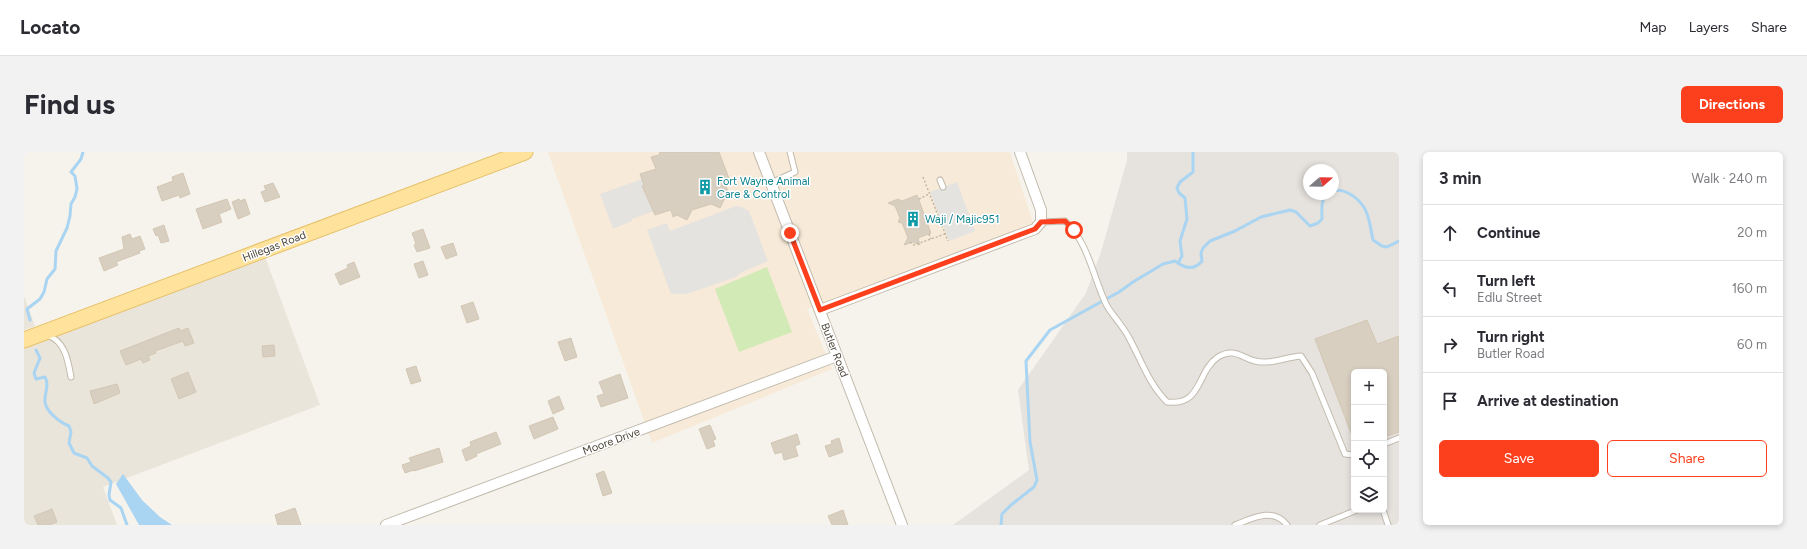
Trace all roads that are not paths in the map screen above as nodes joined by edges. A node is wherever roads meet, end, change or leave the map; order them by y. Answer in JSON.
{"nodes":[{"id":1,"x":525,"y":152,"type":"edge"},
{"id":2,"x":759,"y":152,"type":"edge"},
{"id":3,"x":790,"y":152,"type":"edge"},
{"id":4,"x":1020,"y":152,"type":"edge"},
{"id":5,"x":940,"y":180,"type":"dead end"},
{"id":6,"x":771,"y":183,"type":"junction"},
{"id":7,"x":943,"y":187,"type":"dead end"},
{"id":8,"x":1041,"y":222,"type":"junction"},
{"id":9,"x":820,"y":310,"type":"junction"},
{"id":10,"x":42,"y":333,"type":"junction"},
{"id":11,"x":24,"y":340,"type":"edge"},
{"id":12,"x":837,"y":356,"type":"junction"},
{"id":13,"x":71,"y":377,"type":"dead end"},
{"id":14,"x":1399,"y":438,"type":"edge"},
{"id":15,"x":1387,"y":443,"type":"edge"},
{"id":16,"x":1351,"y":455,"type":"edge"},
{"id":17,"x":1351,"y":512,"type":"edge"},
{"id":18,"x":1384,"y":513,"type":"edge"},
{"id":19,"x":386,"y":525,"type":"edge"},
{"id":20,"x":902,"y":525,"type":"edge"},
{"id":21,"x":1235,"y":525,"type":"edge"},
{"id":22,"x":1287,"y":525,"type":"edge"},
{"id":23,"x":1320,"y":525,"type":"edge"},
{"id":24,"x":1388,"y":525,"type":"edge"}],
"edges":[{"from":1,"to":10,"type":"main road","name":"Hillegas Road"},
{"from":2,"to":6,"type":"street","name":"Butler Road"},
{"from":3,"to":6,"type":"lane"},
{"from":4,"to":8,"type":"street"},
{"from":5,"to":7,"type":"lane"},
{"from":6,"to":9,"type":"street","name":"Butler Road"},
{"from":8,"to":9,"type":"street"},
{"from":8,"to":16,"type":"lane"},
{"from":9,"to":12,"type":"street","name":"Butler Road"},
{"from":10,"to":11,"type":"main road","name":"Hillegas Road"},
{"from":10,"to":13,"type":"lane"},
{"from":12,"to":19,"type":"street","name":"Moore Drive"},
{"from":12,"to":20,"type":"street","name":"Butler Road"},
{"from":14,"to":15,"type":"lane"},
{"from":17,"to":23,"type":"lane"},
{"from":18,"to":24,"type":"lane"},
{"from":21,"to":22,"type":"lane"}]}
